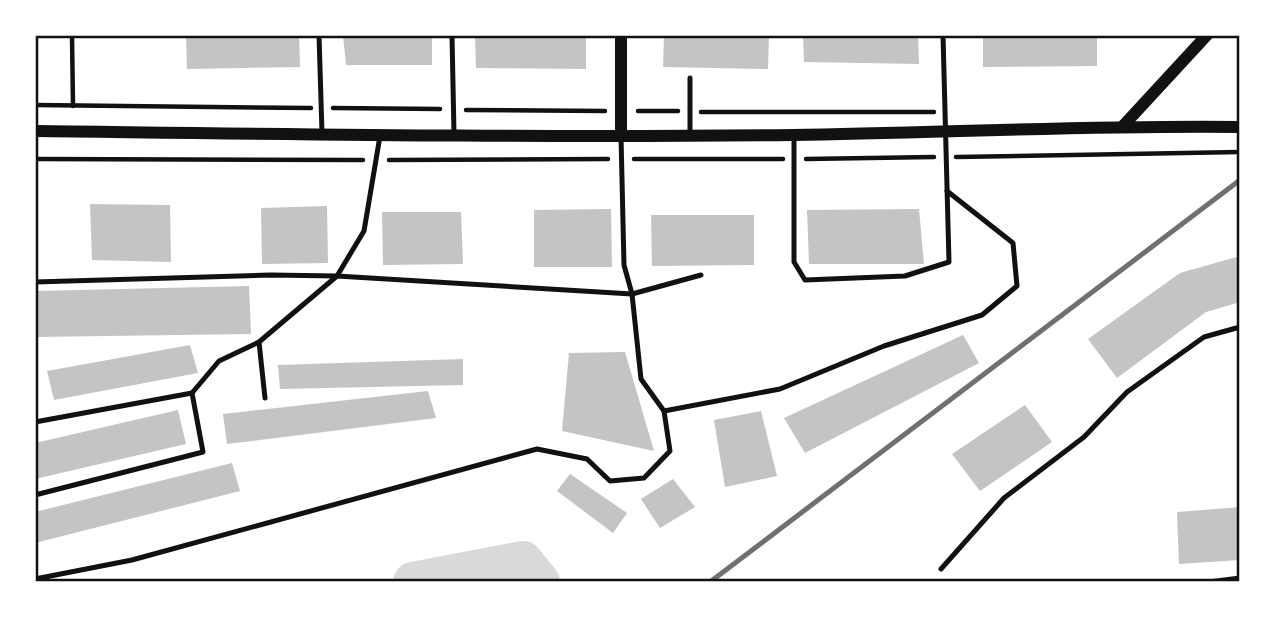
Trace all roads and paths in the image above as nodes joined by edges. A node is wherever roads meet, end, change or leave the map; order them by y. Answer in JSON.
{"nodes":[{"id":1,"x":72,"y":35,"type":"edge"},
{"id":2,"x":319,"y":35,"type":"edge"},
{"id":3,"x":452,"y":35,"type":"edge"},
{"id":4,"x":621,"y":35,"type":"edge"},
{"id":5,"x":943,"y":35,"type":"edge"},
{"id":6,"x":1207,"y":35,"type":"edge"},
{"id":7,"x":690,"y":78,"type":"dead end"},
{"id":8,"x":35,"y":106,"type":"edge"},
{"id":9,"x":73,"y":106,"type":"junction"},
{"id":10,"x":321,"y":108,"type":"junction"},
{"id":11,"x":453,"y":110,"type":"junction"},
{"id":12,"x":621,"y":111,"type":"junction"},
{"id":13,"x":690,"y":111,"type":"junction"},
{"id":14,"x":846,"y":113,"type":"dead end"},
{"id":15,"x":1123,"y":126,"type":"junction"},
{"id":16,"x":1240,"y":127,"type":"edge"},
{"id":17,"x":35,"y":131,"type":"edge"},
{"id":18,"x":945,"y":132,"type":"junction"},
{"id":19,"x":322,"y":134,"type":"junction"},
{"id":20,"x":454,"y":134,"type":"junction"},
{"id":21,"x":794,"y":135,"type":"junction"},
{"id":22,"x":380,"y":136,"type":"junction"},
{"id":23,"x":621,"y":136,"type":"junction"},
{"id":24,"x":690,"y":136,"type":"junction"},
{"id":25,"x":1240,"y":152,"type":"edge"},
{"id":26,"x":946,"y":157,"type":"junction"},
{"id":27,"x":35,"y":159,"type":"edge"},
{"id":28,"x":622,"y":159,"type":"junction"},
{"id":29,"x":794,"y":159,"type":"junction"},
{"id":30,"x":376,"y":160,"type":"junction"},
{"id":31,"x":947,"y":191,"type":"junction"},
{"id":32,"x":701,"y":275,"type":"dead end"},
{"id":33,"x":337,"y":276,"type":"junction"},
{"id":34,"x":35,"y":282,"type":"edge"},
{"id":35,"x":632,"y":294,"type":"junction"},
{"id":36,"x":1240,"y":327,"type":"edge"},
{"id":37,"x":260,"y":342,"type":"junction"},
{"id":38,"x":192,"y":393,"type":"junction"},
{"id":39,"x":265,"y":398,"type":"dead end"},
{"id":40,"x":664,"y":411,"type":"junction"},
{"id":41,"x":35,"y":422,"type":"edge"},
{"id":42,"x":35,"y":495,"type":"edge"},
{"id":43,"x":941,"y":569,"type":"dead end"},
{"id":44,"x":1240,"y":578,"type":"edge"},
{"id":45,"x":35,"y":579,"type":"edge"},
{"id":46,"x":1209,"y":582,"type":"edge"}],
"edges":[{"from":1,"to":9,"type":"path"},
{"from":2,"to":10,"type":"lane"},
{"from":3,"to":11,"type":"lane"},
{"from":4,"to":12,"type":"street"},
{"from":5,"to":18,"type":"lane"},
{"from":6,"to":15,"type":"street"},
{"from":7,"to":13,"type":"lane"},
{"from":8,"to":9,"type":"path"},
{"from":9,"to":10,"type":"path"},
{"from":10,"to":11,"type":"path"},
{"from":10,"to":19,"type":"lane"},
{"from":11,"to":12,"type":"path"},
{"from":11,"to":20,"type":"lane"},
{"from":12,"to":13,"type":"path"},
{"from":12,"to":23,"type":"street"},
{"from":13,"to":14,"type":"path"},
{"from":13,"to":24,"type":"lane"},
{"from":15,"to":16,"type":"street"},
{"from":15,"to":18,"type":"street"},
{"from":17,"to":19,"type":"street"},
{"from":18,"to":21,"type":"street"},
{"from":18,"to":26,"type":"lane"},
{"from":19,"to":22,"type":"street"},
{"from":20,"to":22,"type":"street"},
{"from":20,"to":23,"type":"street"},
{"from":21,"to":24,"type":"street"},
{"from":21,"to":29,"type":"lane"},
{"from":22,"to":30,"type":"lane"},
{"from":23,"to":24,"type":"street"},
{"from":23,"to":28,"type":"lane"},
{"from":25,"to":26,"type":"path"},
{"from":26,"to":29,"type":"path"},
{"from":26,"to":31,"type":"lane"},
{"from":27,"to":30,"type":"path"},
{"from":28,"to":29,"type":"path"},
{"from":28,"to":30,"type":"path"},
{"from":28,"to":35,"type":"lane"},
{"from":29,"to":31,"type":"lane"},
{"from":30,"to":33,"type":"lane"},
{"from":31,"to":40,"type":"lane"},
{"from":32,"to":35,"type":"lane"},
{"from":33,"to":34,"type":"lane"},
{"from":33,"to":35,"type":"lane"},
{"from":33,"to":37,"type":"lane"},
{"from":35,"to":40,"type":"lane"},
{"from":36,"to":43,"type":"lane"},
{"from":37,"to":38,"type":"lane"},
{"from":37,"to":39,"type":"lane"},
{"from":38,"to":41,"type":"lane"},
{"from":38,"to":42,"type":"lane"},
{"from":40,"to":45,"type":"lane"},
{"from":44,"to":46,"type":"lane"}]}
